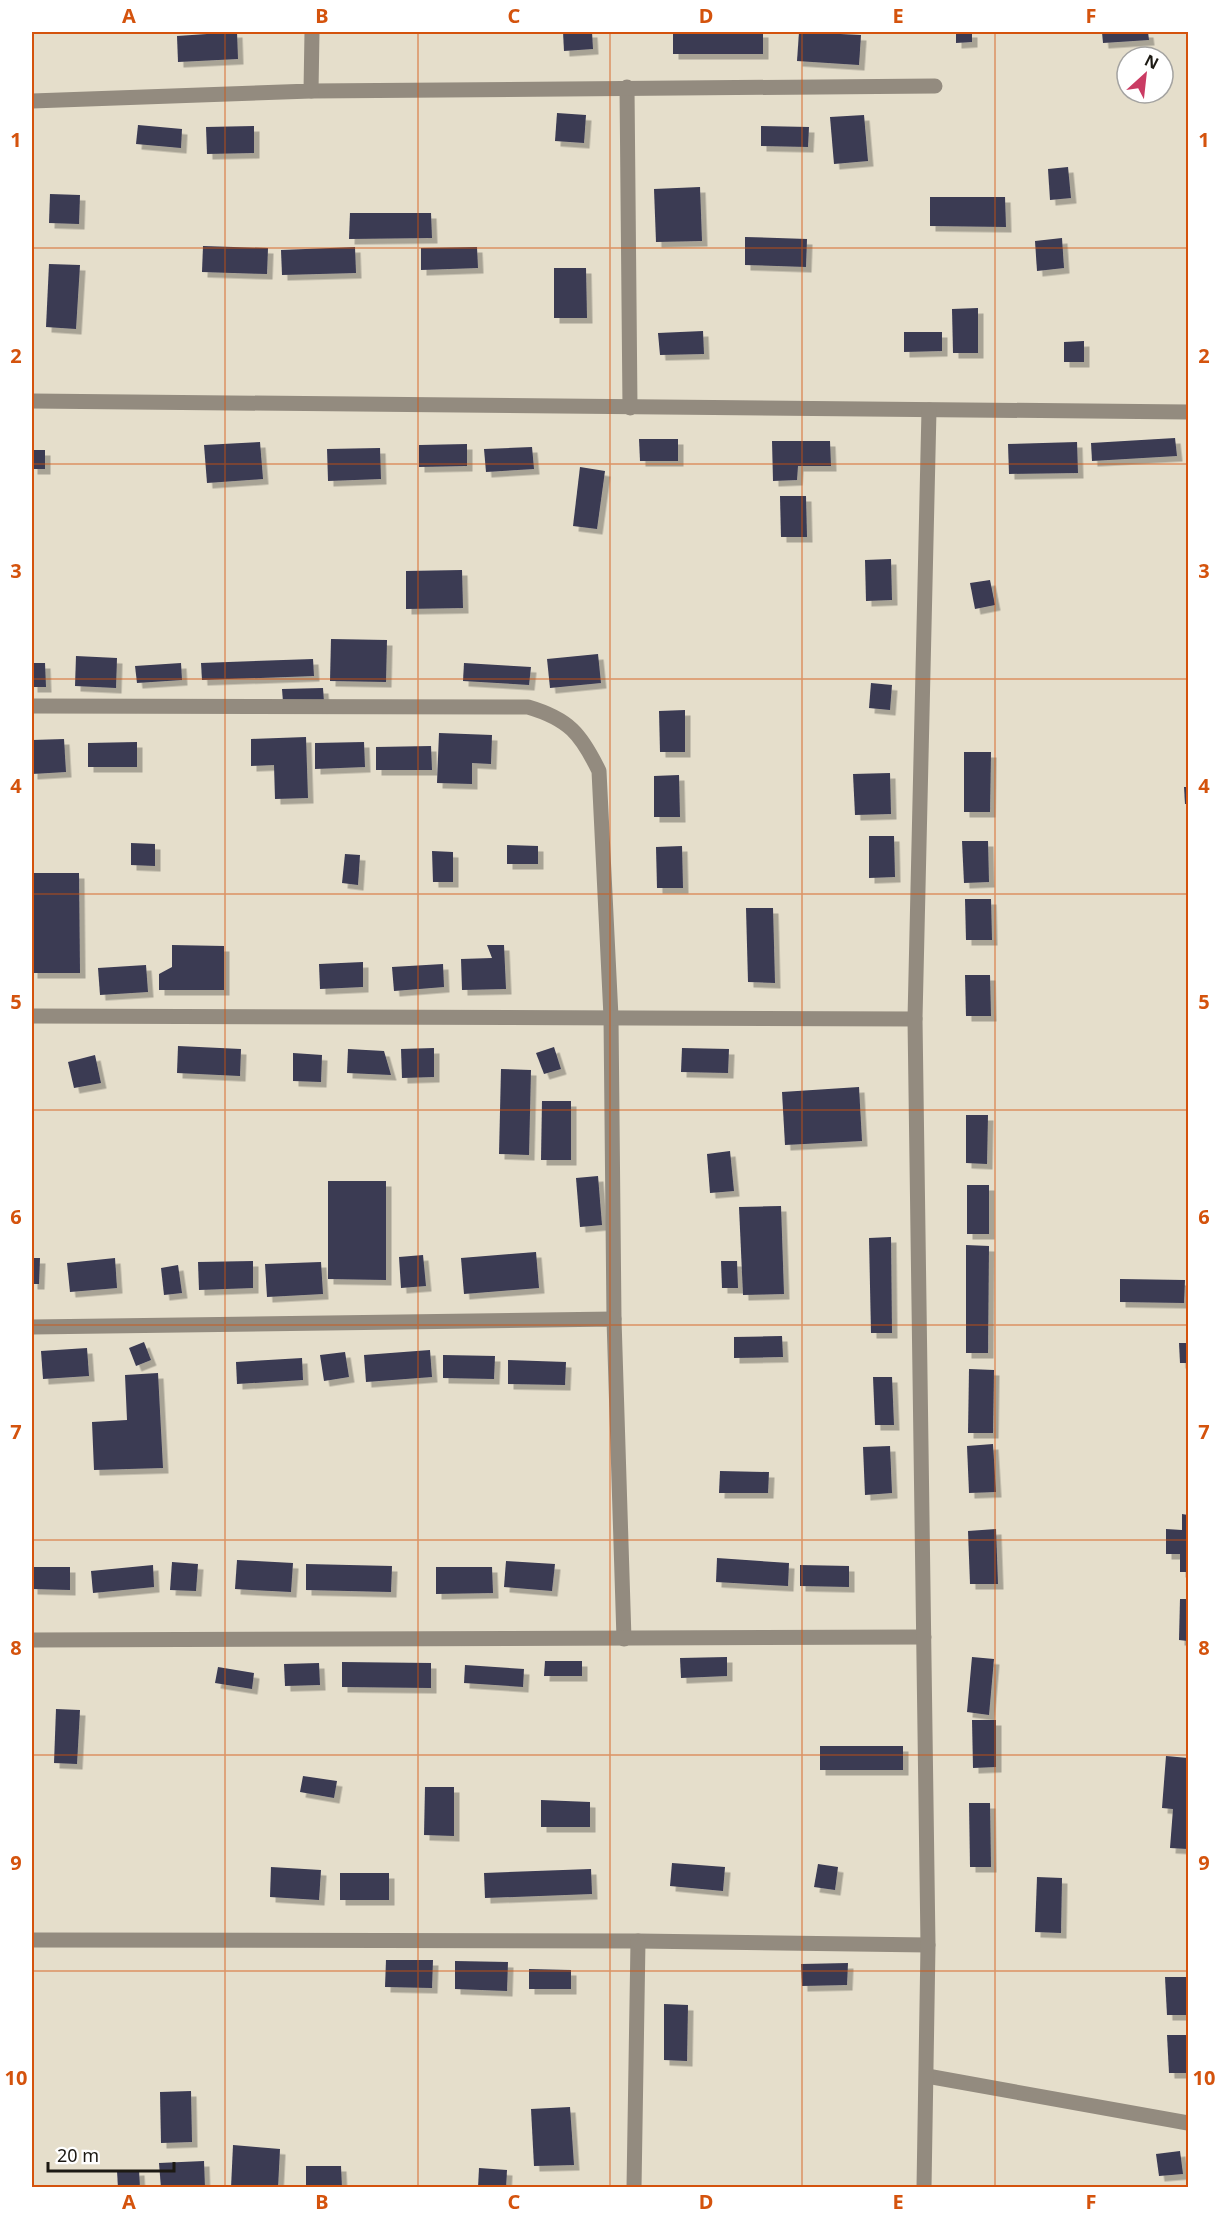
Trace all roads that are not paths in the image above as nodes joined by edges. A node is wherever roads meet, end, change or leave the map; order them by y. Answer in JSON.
{"nodes":[{"id":1,"x":312,"y":32,"type":"edge"},
{"id":2,"x":935,"y":86,"type":"dead end"},
{"id":3,"x":627,"y":87,"type":"junction"},
{"id":4,"x":311,"y":91,"type":"junction"},
{"id":5,"x":32,"y":101,"type":"edge"},
{"id":6,"x":32,"y":400,"type":"edge"},
{"id":7,"x":630,"y":408,"type":"junction"},
{"id":8,"x":929,"y":410,"type":"junction"},
{"id":9,"x":1188,"y":412,"type":"edge"},
{"id":10,"x":32,"y":706,"type":"edge"},
{"id":11,"x":32,"y":1016,"type":"edge"},
{"id":12,"x":611,"y":1017,"type":"junction"},
{"id":13,"x":915,"y":1019,"type":"junction"},
{"id":14,"x":614,"y":1319,"type":"junction"},
{"id":15,"x":32,"y":1327,"type":"edge"},
{"id":16,"x":924,"y":1637,"type":"junction"},
{"id":17,"x":624,"y":1639,"type":"junction"},
{"id":18,"x":32,"y":1640,"type":"edge"},
{"id":19,"x":32,"y":1940,"type":"edge"},
{"id":20,"x":638,"y":1941,"type":"junction"},
{"id":21,"x":928,"y":1945,"type":"junction"},
{"id":22,"x":927,"y":2076,"type":"junction"},
{"id":23,"x":1188,"y":2123,"type":"edge"},
{"id":24,"x":634,"y":2187,"type":"edge"},
{"id":25,"x":924,"y":2187,"type":"edge"}],
"edges":[{"from":1,"to":4,"type":"street"},
{"from":2,"to":3,"type":"street"},
{"from":3,"to":4,"type":"street"},
{"from":3,"to":7,"type":"street"},
{"from":4,"to":5,"type":"street"},
{"from":6,"to":7,"type":"street"},
{"from":7,"to":8,"type":"street"},
{"from":8,"to":9,"type":"street"},
{"from":8,"to":13,"type":"street"},
{"from":10,"to":12,"type":"street"},
{"from":11,"to":12,"type":"street"},
{"from":12,"to":13,"type":"street"},
{"from":12,"to":14,"type":"street"},
{"from":13,"to":16,"type":"street"},
{"from":14,"to":15,"type":"street"},
{"from":14,"to":17,"type":"street"},
{"from":16,"to":17,"type":"street"},
{"from":16,"to":21,"type":"street"},
{"from":17,"to":18,"type":"street"},
{"from":19,"to":20,"type":"street"},
{"from":20,"to":21,"type":"street"},
{"from":20,"to":24,"type":"street"},
{"from":21,"to":22,"type":"street"},
{"from":22,"to":23,"type":"street"},
{"from":22,"to":25,"type":"street"}]}
